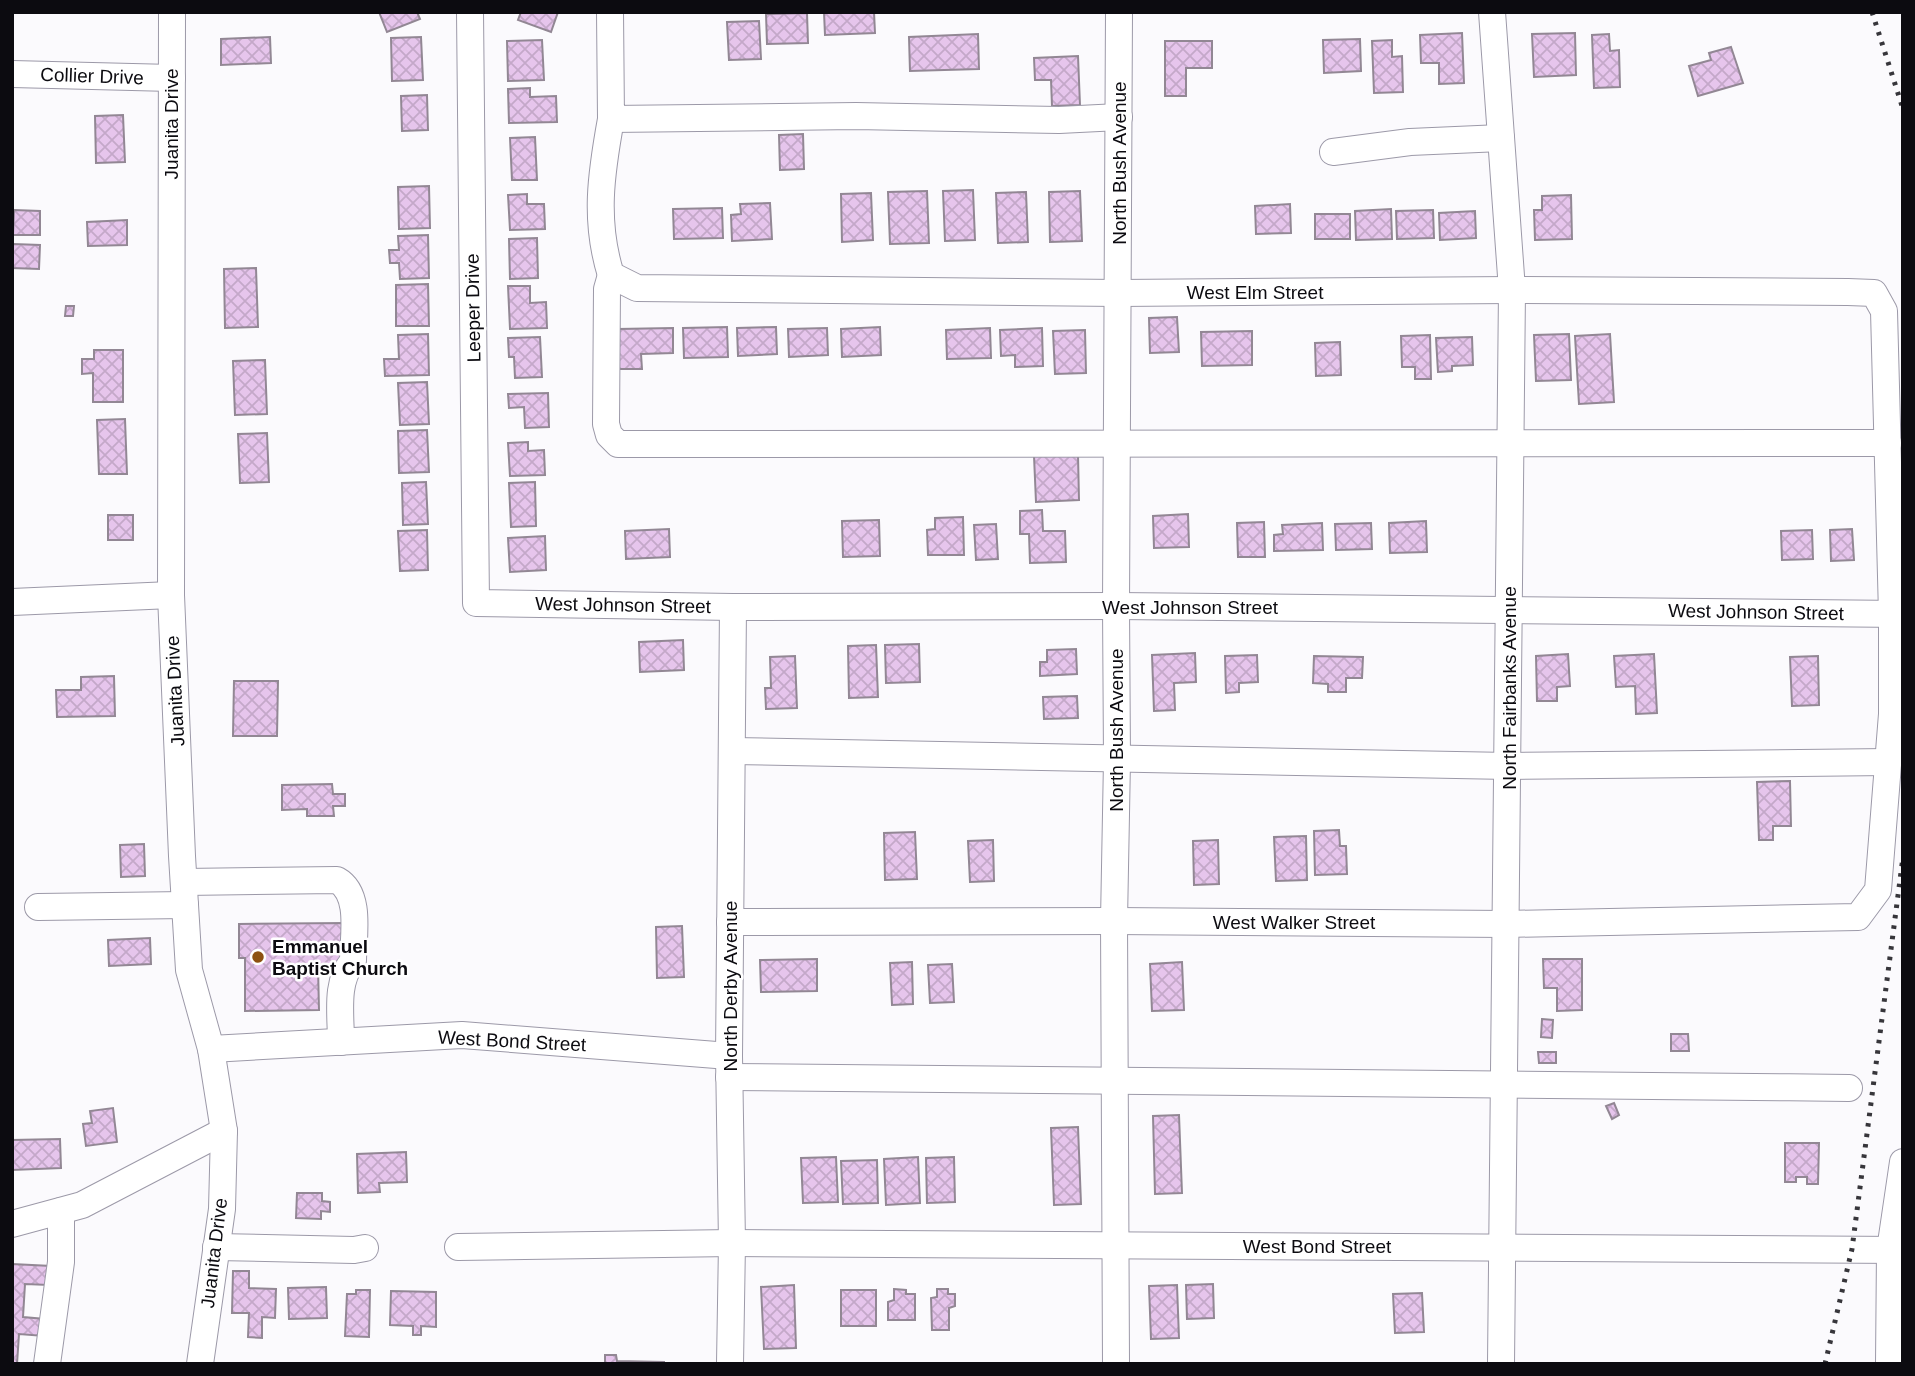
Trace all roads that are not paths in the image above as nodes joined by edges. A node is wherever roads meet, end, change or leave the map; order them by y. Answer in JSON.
{"nodes":[{"id":1,"x":172,"y":12,"type":"edge"},
{"id":2,"x":470,"y":12,"type":"edge"},
{"id":3,"x":610,"y":12,"type":"edge"},
{"id":4,"x":1119,"y":12,"type":"edge"},
{"id":5,"x":1492,"y":12,"type":"edge"},
{"id":6,"x":12,"y":74,"type":"edge"},
{"id":7,"x":172,"y":78,"type":"junction"},
{"id":8,"x":1119,"y":117,"type":"junction"},
{"id":9,"x":611,"y":119,"type":"junction"},
{"id":10,"x":1501,"y":138,"type":"junction"},
{"id":11,"x":1333,"y":152,"type":"dead end"},
{"id":12,"x":611,"y":275,"type":"junction"},
{"id":13,"x":1512,"y":289,"type":"junction"},
{"id":14,"x":1119,"y":293,"type":"junction"},
{"id":15,"x":1511,"y":442,"type":"junction"},
{"id":16,"x":1888,"y":443,"type":"junction"},
{"id":17,"x":1117,"y":444,"type":"junction"},
{"id":18,"x":171,"y":595,"type":"junction"},
{"id":19,"x":12,"y":602,"type":"edge"},
{"id":20,"x":476,"y":603,"type":"joint"},
{"id":21,"x":1116,"y":606,"type":"junction"},
{"id":22,"x":733,"y":607,"type":"junction"},
{"id":23,"x":1510,"y":610,"type":"junction"},
{"id":24,"x":1897,"y":614,"type":"edge"},
{"id":25,"x":732,"y":751,"type":"junction"},
{"id":26,"x":1117,"y":760,"type":"junction"},
{"id":27,"x":1888,"y":762,"type":"junction"},
{"id":28,"x":1509,"y":765,"type":"junction"},
{"id":29,"x":185,"y":893,"type":"junction"},
{"id":30,"x":38,"y":907,"type":"dead end"},
{"id":31,"x":1114,"y":921,"type":"junction"},
{"id":32,"x":730,"y":922,"type":"junction"},
{"id":33,"x":1507,"y":924,"type":"junction"},
{"id":34,"x":341,"y":1042,"type":"junction"},
{"id":35,"x":211,"y":1049,"type":"junction"},
{"id":36,"x":729,"y":1067,"type":"junction"},
{"id":37,"x":1115,"y":1083,"type":"junction"},
{"id":38,"x":1505,"y":1083,"type":"junction"},
{"id":39,"x":1849,"y":1088,"type":"dead end"},
{"id":40,"x":224,"y":1131,"type":"junction"},
{"id":41,"x":1903,"y":1162,"type":"edge"},
{"id":42,"x":61,"y":1211,"type":"junction"},
{"id":43,"x":12,"y":1224,"type":"edge"},
{"id":44,"x":732,"y":1243,"type":"junction"},
{"id":45,"x":1116,"y":1245,"type":"junction"},
{"id":46,"x":216,"y":1247,"type":"junction"},
{"id":47,"x":458,"y":1247,"type":"dead end"},
{"id":48,"x":1503,"y":1247,"type":"junction"},
{"id":49,"x":365,"y":1248,"type":"dead end"},
{"id":50,"x":1896,"y":1250,"type":"edge"},
{"id":51,"x":47,"y":1364,"type":"edge"},
{"id":52,"x":200,"y":1364,"type":"edge"},
{"id":53,"x":730,"y":1364,"type":"edge"},
{"id":54,"x":1116,"y":1364,"type":"edge"},
{"id":55,"x":1501,"y":1364,"type":"edge"},
{"id":56,"x":1889,"y":1364,"type":"edge"}],
"edges":[{"from":1,"to":7,"type":"street","name":"Juanita Drive"},
{"from":2,"to":20,"type":"street","name":"Leeper Drive"},
{"from":3,"to":9,"type":"street"},
{"from":4,"to":8,"type":"street","name":"North Bush Avenue"},
{"from":5,"to":10,"type":"street","name":"North Fairbanks Avenue"},
{"from":6,"to":7,"type":"street","name":"Collier Drive"},
{"from":7,"to":18,"type":"street","name":"Juanita Drive"},
{"from":8,"to":9,"type":"street"},
{"from":8,"to":14,"type":"street","name":"North Bush Avenue"},
{"from":9,"to":12,"type":"street"},
{"from":10,"to":11,"type":"street"},
{"from":10,"to":13,"type":"street","name":"North Fairbanks Avenue"},
{"from":12,"to":14,"type":"street","name":"West Elm Street"},
{"from":12,"to":17,"type":"street"},
{"from":13,"to":14,"type":"street","name":"West Elm Street"},
{"from":13,"to":15,"type":"street","name":"North Fairbanks Avenue"},
{"from":13,"to":16,"type":"street","name":"West Elm Street"},
{"from":14,"to":17,"type":"street","name":"North Bush Avenue"},
{"from":15,"to":16,"type":"street"},
{"from":15,"to":17,"type":"street"},
{"from":15,"to":23,"type":"street","name":"North Fairbanks Avenue"},
{"from":16,"to":24,"type":"street"},
{"from":17,"to":21,"type":"street","name":"North Bush Avenue"},
{"from":18,"to":19,"type":"street"},
{"from":18,"to":29,"type":"street","name":"Juanita Drive"},
{"from":20,"to":22,"type":"street","name":"West Johnson Street"},
{"from":21,"to":22,"type":"street","name":"West Johnson Street"},
{"from":21,"to":23,"type":"street","name":"West Johnson Street"},
{"from":21,"to":26,"type":"street","name":"North Bush Avenue"},
{"from":22,"to":25,"type":"street","name":"North Derby Avenue"},
{"from":23,"to":24,"type":"street","name":"West Johnson Street"},
{"from":23,"to":28,"type":"street","name":"North Fairbanks Avenue"},
{"from":24,"to":27,"type":"street"},
{"from":25,"to":26,"type":"street"},
{"from":25,"to":32,"type":"street","name":"North Derby Avenue"},
{"from":26,"to":28,"type":"street"},
{"from":26,"to":31,"type":"street","name":"North Bush Avenue"},
{"from":27,"to":28,"type":"street"},
{"from":27,"to":33,"type":"street","name":"West Walker Street"},
{"from":28,"to":33,"type":"street","name":"North Fairbanks Avenue"},
{"from":29,"to":30,"type":"street"},
{"from":29,"to":34,"type":"street"},
{"from":29,"to":35,"type":"street","name":"Juanita Drive"},
{"from":31,"to":32,"type":"street","name":"West Walker Street"},
{"from":31,"to":33,"type":"street","name":"West Walker Street"},
{"from":31,"to":37,"type":"street","name":"North Bush Avenue"},
{"from":32,"to":36,"type":"street","name":"North Derby Avenue"},
{"from":33,"to":38,"type":"street","name":"North Fairbanks Avenue"},
{"from":34,"to":35,"type":"street","name":"West Bond Street"},
{"from":34,"to":36,"type":"street","name":"West Bond Street"},
{"from":35,"to":40,"type":"street","name":"Juanita Drive"},
{"from":36,"to":37,"type":"street","name":"West Bond Street"},
{"from":36,"to":44,"type":"street","name":"North Derby Avenue"},
{"from":37,"to":38,"type":"street","name":"West Bond Street"},
{"from":37,"to":45,"type":"street","name":"North Bush Avenue"},
{"from":38,"to":39,"type":"street","name":"West Bond Street"},
{"from":38,"to":48,"type":"street","name":"North Fairbanks Avenue"},
{"from":40,"to":42,"type":"street"},
{"from":40,"to":46,"type":"street","name":"Juanita Drive"},
{"from":41,"to":50,"type":"street"},
{"from":42,"to":43,"type":"street"},
{"from":42,"to":51,"type":"street"},
{"from":44,"to":45,"type":"street","name":"West Bond Street"},
{"from":44,"to":47,"type":"street","name":"West Bond Street"},
{"from":44,"to":53,"type":"street","name":"North Derby Avenue"},
{"from":45,"to":48,"type":"street","name":"West Bond Street"},
{"from":45,"to":54,"type":"street","name":"North Bush Avenue"},
{"from":46,"to":49,"type":"street"},
{"from":46,"to":52,"type":"street","name":"Juanita Drive"},
{"from":48,"to":50,"type":"street","name":"West Bond Street"},
{"from":48,"to":55,"type":"street","name":"North Fairbanks Avenue"},
{"from":50,"to":56,"type":"street"}]}
